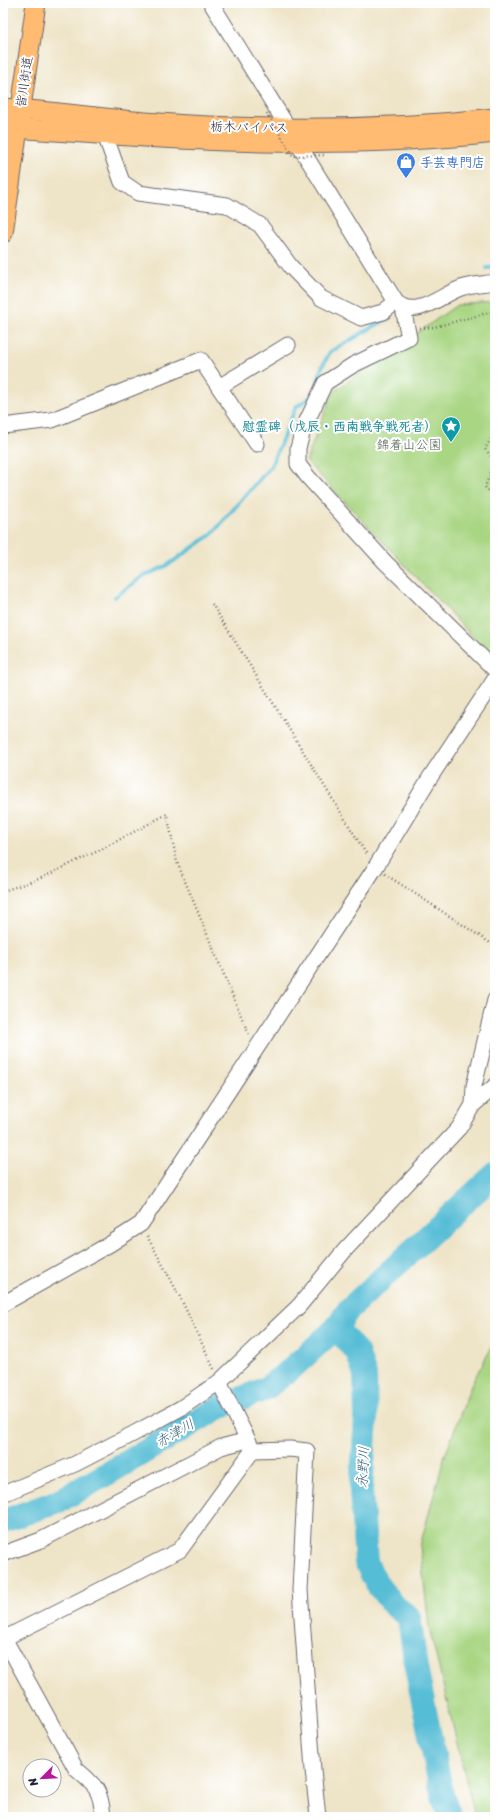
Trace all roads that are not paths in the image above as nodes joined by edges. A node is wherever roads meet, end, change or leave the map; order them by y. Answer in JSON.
{"nodes":[{"id":1,"x":36,"y":3,"type":"edge"},
{"id":2,"x":211,"y":3,"type":"edge"},
{"id":3,"x":12,"y":108,"type":"edge"},
{"id":4,"x":495,"y":118,"type":"edge"},
{"id":5,"x":10,"y":128,"type":"edge"},
{"id":6,"x":495,"y":133,"type":"edge"},
{"id":7,"x":292,"y":134,"type":"junction"},
{"id":8,"x":105,"y":135,"type":"junction"},
{"id":9,"x":3,"y":233,"type":"edge"},
{"id":10,"x":495,"y":282,"type":"edge"},
{"id":11,"x":400,"y":305,"type":"junction"},
{"id":12,"x":288,"y":344,"type":"dead end"},
{"id":13,"x":219,"y":387,"type":"junction"},
{"id":14,"x":3,"y":426,"type":"edge"},
{"id":15,"x":257,"y":444,"type":"dead end"},
{"id":16,"x":495,"y":670,"type":"edge"},
{"id":17,"x":495,"y":679,"type":"edge"},
{"id":18,"x":495,"y":1000,"type":"edge"},
{"id":19,"x":495,"y":1086,"type":"edge"},
{"id":20,"x":474,"y":1105,"type":"junction"},
{"id":21,"x":3,"y":1304,"type":"edge"},
{"id":22,"x":220,"y":1385,"type":"junction"},
{"id":23,"x":248,"y":1439,"type":"junction"},
{"id":24,"x":3,"y":1494,"type":"edge"},
{"id":25,"x":3,"y":1554,"type":"edge"},
{"id":26,"x":4,"y":1639,"type":"edge"},
{"id":27,"x":103,"y":1817,"type":"edge"},
{"id":28,"x":318,"y":1817,"type":"edge"}],
"edges":[{"from":1,"to":3,"type":"main road","name":"皆川街道"},
{"from":2,"to":7,"type":"street"},
{"from":3,"to":5,"type":"main road","name":"皆川街道"},
{"from":3,"to":7,"type":"main road","name":"栃木バイパス"},
{"from":4,"to":7,"type":"main road","name":"栃木バイパス"},
{"from":5,"to":8,"type":"main road","name":"栃木バイパス"},
{"from":5,"to":9,"type":"main road","name":"皆川街道"},
{"from":6,"to":7,"type":"main road","name":"栃木バイパス"},
{"from":7,"to":8,"type":"main road","name":"栃木バイパス"},
{"from":7,"to":11,"type":"street"},
{"from":8,"to":11,"type":"street"},
{"from":10,"to":11,"type":"street"},
{"from":11,"to":16,"type":"street"},
{"from":12,"to":13,"type":"street"},
{"from":13,"to":14,"type":"street"},
{"from":13,"to":15,"type":"street"},
{"from":17,"to":21,"type":"street"},
{"from":18,"to":20,"type":"street"},
{"from":19,"to":20,"type":"street"},
{"from":20,"to":22,"type":"street"},
{"from":22,"to":23,"type":"street"},
{"from":22,"to":24,"type":"street"},
{"from":23,"to":25,"type":"street"},
{"from":23,"to":26,"type":"street"},
{"from":23,"to":28,"type":"street"},
{"from":26,"to":27,"type":"street"}]}
